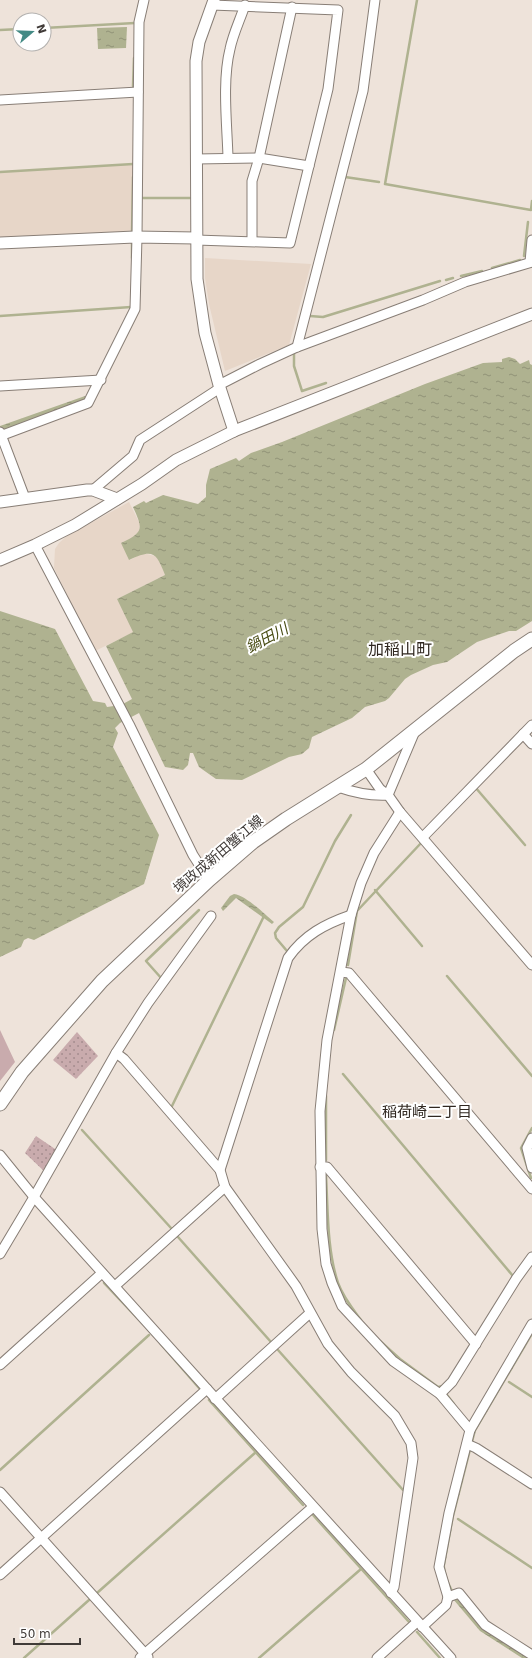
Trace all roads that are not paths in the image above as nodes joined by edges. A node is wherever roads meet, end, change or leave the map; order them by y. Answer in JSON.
{"nodes":[{"id":1,"x":144,"y":0,"type":"edge"},
{"id":2,"x":375,"y":0,"type":"edge"},
{"id":3,"x":213,"y":2,"type":"edge"},
{"id":4,"x":244,"y":5,"type":"junction"},
{"id":5,"x":292,"y":7,"type":"junction"},
{"id":6,"x":138,"y":92,"type":"junction"},
{"id":7,"x":0,"y":100,"type":"edge"},
{"id":8,"x":228,"y":157,"type":"junction"},
{"id":9,"x":259,"y":158,"type":"junction"},
{"id":10,"x":196,"y":159,"type":"junction"},
{"id":11,"x":309,"y":166,"type":"junction"},
{"id":12,"x":134,"y":237,"type":"junction"},
{"id":13,"x":196,"y":239,"type":"junction"},
{"id":14,"x":532,"y":240,"type":"edge"},
{"id":15,"x":252,"y":242,"type":"junction"},
{"id":16,"x":0,"y":243,"type":"edge"},
{"id":17,"x":531,"y":262,"type":"edge"},
{"id":18,"x":532,"y":314,"type":"edge"},
{"id":19,"x":297,"y":347,"type":"junction"},
{"id":20,"x":101,"y":380,"type":"junction"},
{"id":21,"x":0,"y":386,"type":"edge"},
{"id":22,"x":219,"y":386,"type":"junction"},
{"id":23,"x":234,"y":431,"type":"junction"},
{"id":24,"x":0,"y":434,"type":"edge"},
{"id":25,"x":93,"y":490,"type":"junction"},
{"id":26,"x":25,"y":498,"type":"junction"},
{"id":27,"x":117,"y":499,"type":"junction"},
{"id":28,"x":0,"y":502,"type":"edge"},
{"id":29,"x":36,"y":545,"type":"junction"},
{"id":30,"x":0,"y":560,"type":"edge"},
{"id":31,"x":532,"y":639,"type":"edge"},
{"id":32,"x":532,"y":725,"type":"edge"},
{"id":33,"x":415,"y":730,"type":"junction"},
{"id":34,"x":523,"y":734,"type":"junction"},
{"id":35,"x":532,"y":744,"type":"edge"},
{"id":36,"x":366,"y":769,"type":"junction"},
{"id":37,"x":338,"y":787,"type":"junction"},
{"id":38,"x":388,"y":795,"type":"junction"},
{"id":39,"x":400,"y":812,"type":"junction"},
{"id":40,"x":423,"y":837,"type":"junction"},
{"id":41,"x":209,"y":880,"type":"junction"},
{"id":42,"x":351,"y":915,"type":"junction"},
{"id":43,"x":211,"y":916,"type":"dead end"},
{"id":44,"x":532,"y":965,"type":"edge"},
{"id":45,"x":341,"y":972,"type":"junction"},
{"id":46,"x":116,"y":1053,"type":"junction"},
{"id":47,"x":0,"y":1104,"type":"edge"},
{"id":48,"x":532,"y":1138,"type":"edge"},
{"id":49,"x":0,"y":1155,"type":"edge"},
{"id":50,"x":320,"y":1167,"type":"junction"},
{"id":51,"x":532,"y":1168,"type":"edge"},
{"id":52,"x":220,"y":1170,"type":"junction"},
{"id":53,"x":226,"y":1187,"type":"junction"},
{"id":54,"x":532,"y":1189,"type":"edge"},
{"id":55,"x":34,"y":1197,"type":"junction"},
{"id":56,"x":0,"y":1254,"type":"edge"},
{"id":57,"x":532,"y":1257,"type":"edge"},
{"id":58,"x":102,"y":1273,"type":"junction"},
{"id":59,"x":114,"y":1286,"type":"junction"},
{"id":60,"x":310,"y":1313,"type":"junction"},
{"id":61,"x":532,"y":1324,"type":"edge"},
{"id":62,"x":476,"y":1344,"type":"junction"},
{"id":63,"x":0,"y":1365,"type":"edge"},
{"id":64,"x":207,"y":1389,"type":"junction"},
{"id":65,"x":440,"y":1394,"type":"junction"},
{"id":66,"x":215,"y":1399,"type":"junction"},
{"id":67,"x":470,"y":1430,"type":"junction"},
{"id":68,"x":471,"y":1446,"type":"junction"},
{"id":69,"x":532,"y":1484,"type":"edge"},
{"id":70,"x":0,"y":1492,"type":"edge"},
{"id":71,"x":313,"y":1507,"type":"junction"},
{"id":72,"x":41,"y":1538,"type":"junction"},
{"id":73,"x":0,"y":1575,"type":"edge"},
{"id":74,"x":390,"y":1593,"type":"junction"},
{"id":75,"x":452,"y":1596,"type":"junction"},
{"id":76,"x":420,"y":1625,"type":"junction"},
{"id":77,"x":532,"y":1655,"type":"edge"},
{"id":78,"x":145,"y":1657,"type":"edge"},
{"id":79,"x":377,"y":1658,"type":"edge"},
{"id":80,"x":451,"y":1658,"type":"edge"}],
"edges":[{"from":1,"to":6,"type":"street"},
{"from":2,"to":19,"type":"street"},
{"from":3,"to":4,"type":"street"},
{"from":3,"to":10,"type":"street"},
{"from":4,"to":5,"type":"street"},
{"from":4,"to":8,"type":"street"},
{"from":5,"to":9,"type":"street"},
{"from":5,"to":11,"type":"street"},
{"from":6,"to":7,"type":"street"},
{"from":6,"to":12,"type":"street"},
{"from":8,"to":9,"type":"street"},
{"from":8,"to":10,"type":"street"},
{"from":9,"to":11,"type":"street"},
{"from":9,"to":15,"type":"street"},
{"from":10,"to":13,"type":"street"},
{"from":11,"to":15,"type":"street"},
{"from":12,"to":13,"type":"street"},
{"from":12,"to":16,"type":"street"},
{"from":12,"to":20,"type":"street"},
{"from":13,"to":15,"type":"street"},
{"from":13,"to":22,"type":"street"},
{"from":14,"to":17,"type":"street"},
{"from":17,"to":19,"type":"street"},
{"from":18,"to":23,"type":"street"},
{"from":19,"to":22,"type":"street"},
{"from":20,"to":21,"type":"street"},
{"from":20,"to":24,"type":"street"},
{"from":22,"to":23,"type":"street"},
{"from":22,"to":25,"type":"street"},
{"from":23,"to":27,"type":"street"},
{"from":24,"to":26,"type":"street"},
{"from":25,"to":26,"type":"street"},
{"from":25,"to":27,"type":"street"},
{"from":26,"to":28,"type":"street"},
{"from":27,"to":29,"type":"street"},
{"from":29,"to":30,"type":"street"},
{"from":29,"to":41,"type":"street"},
{"from":31,"to":33,"type":"main road","name":"境政成新田蟹江線"},
{"from":32,"to":34,"type":"street"},
{"from":33,"to":36,"type":"main road","name":"境政成新田蟹江線"},
{"from":33,"to":38,"type":"street"},
{"from":34,"to":35,"type":"street"},
{"from":34,"to":40,"type":"street"},
{"from":36,"to":37,"type":"main road","name":"境政成新田蟹江線"},
{"from":36,"to":38,"type":"street"},
{"from":37,"to":38,"type":"street"},
{"from":37,"to":41,"type":"main road","name":"境政成新田蟹江線"},
{"from":38,"to":39,"type":"street"},
{"from":39,"to":40,"type":"street"},
{"from":39,"to":42,"type":"street"},
{"from":40,"to":44,"type":"street"},
{"from":41,"to":47,"type":"main road","name":"境政成新田蟹江線"},
{"from":42,"to":45,"type":"street"},
{"from":42,"to":52,"type":"street"},
{"from":43,"to":46,"type":"street"},
{"from":45,"to":50,"type":"street"},
{"from":45,"to":54,"type":"street"},
{"from":46,"to":52,"type":"street"},
{"from":46,"to":55,"type":"street"},
{"from":48,"to":51,"type":"street"},
{"from":49,"to":55,"type":"street"},
{"from":50,"to":62,"type":"street"},
{"from":50,"to":65,"type":"street"},
{"from":52,"to":53,"type":"street"},
{"from":53,"to":59,"type":"street"},
{"from":53,"to":60,"type":"street"},
{"from":55,"to":56,"type":"street"},
{"from":55,"to":58,"type":"street"},
{"from":57,"to":62,"type":"street"},
{"from":58,"to":59,"type":"street"},
{"from":58,"to":63,"type":"street"},
{"from":59,"to":64,"type":"street"},
{"from":60,"to":66,"type":"street"},
{"from":60,"to":74,"type":"street"},
{"from":61,"to":67,"type":"street"},
{"from":62,"to":65,"type":"street"},
{"from":64,"to":66,"type":"street"},
{"from":64,"to":72,"type":"street"},
{"from":65,"to":67,"type":"street"},
{"from":66,"to":71,"type":"street"},
{"from":67,"to":68,"type":"street"},
{"from":68,"to":69,"type":"street"},
{"from":68,"to":75,"type":"street"},
{"from":70,"to":72,"type":"street"},
{"from":71,"to":74,"type":"street"},
{"from":71,"to":78,"type":"street"},
{"from":72,"to":73,"type":"street"},
{"from":72,"to":78,"type":"street"},
{"from":74,"to":76,"type":"street"},
{"from":75,"to":76,"type":"street"},
{"from":75,"to":77,"type":"street"},
{"from":76,"to":79,"type":"street"},
{"from":76,"to":80,"type":"street"}]}
